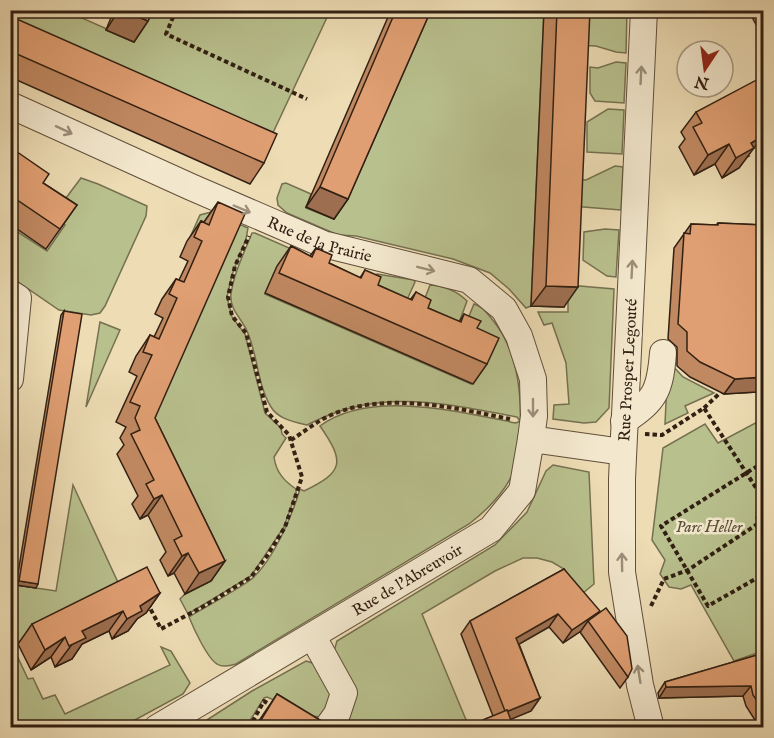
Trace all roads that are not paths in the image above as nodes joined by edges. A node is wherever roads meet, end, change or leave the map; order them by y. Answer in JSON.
{"nodes":[{"id":1,"x":644,"y":10,"type":"edge"},
{"id":2,"x":10,"y":105,"type":"edge"},
{"id":3,"x":10,"y":293,"type":"edge"},
{"id":4,"x":663,"y":353,"type":"dead end"},
{"id":5,"x":10,"y":379,"type":"edge"},
{"id":6,"x":624,"y":435,"type":"junction"},
{"id":7,"x":531,"y":439,"type":"junction"},
{"id":8,"x":313,"y":637,"type":"junction"},
{"id":9,"x":157,"y":728,"type":"edge"},
{"id":10,"x":327,"y":728,"type":"edge"},
{"id":11,"x":651,"y":728,"type":"edge"}],
"edges":[{"from":6,"to":1,"type":"street","name":"Rue Prosper Legouté","one_way":true},
{"from":2,"to":7,"type":"street","name":"Rue de la Prairie","one_way":true},
{"from":3,"to":5,"type":"street"},
{"from":4,"to":6,"type":"street"},
{"from":6,"to":7,"type":"street"},
{"from":11,"to":6,"type":"street","name":"Rue Prosper Legouté","one_way":true},
{"from":7,"to":8,"type":"street","name":"Rue de l'Abreuvoir"},
{"from":8,"to":9,"type":"street","name":"Rue de l'Abreuvoir"},
{"from":8,"to":10,"type":"street"}]}
